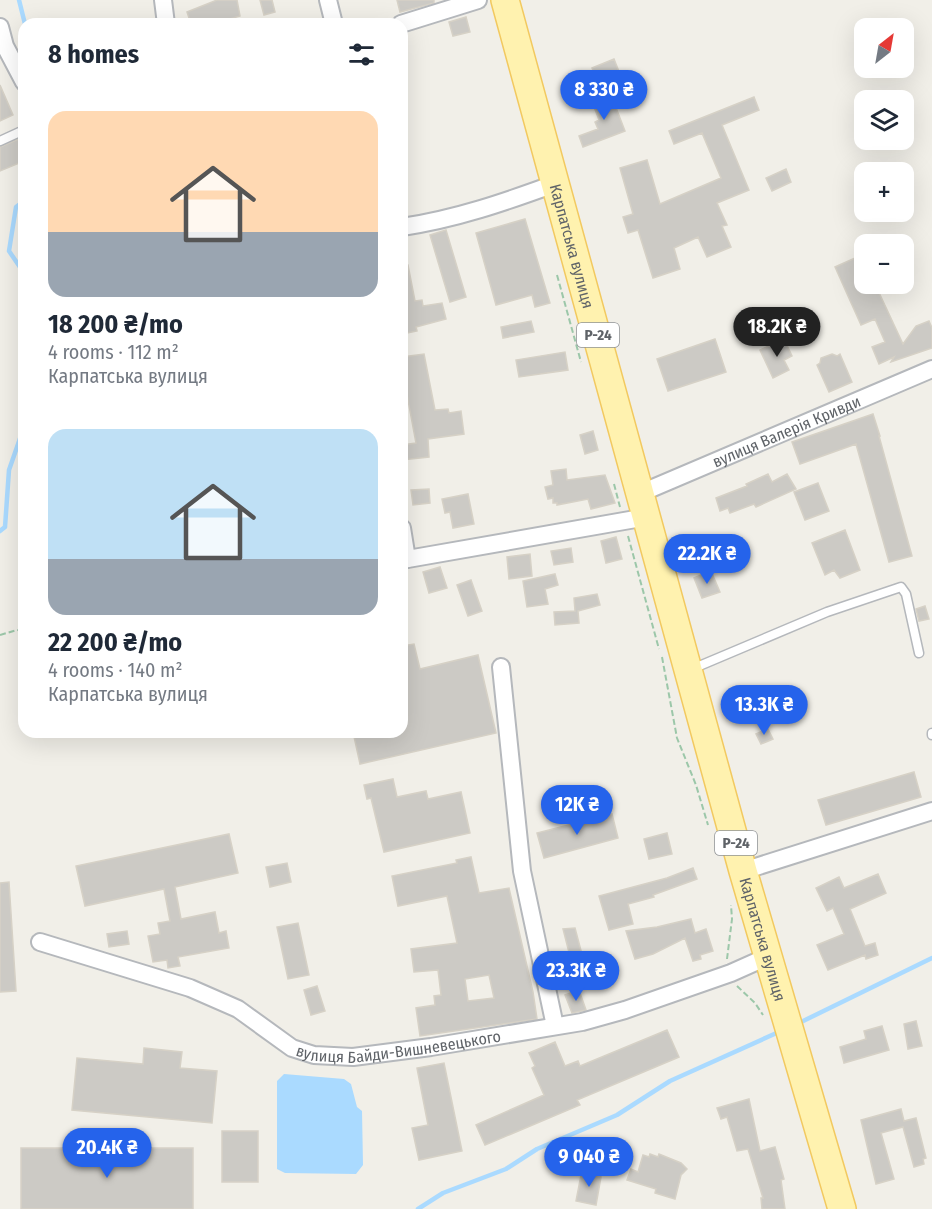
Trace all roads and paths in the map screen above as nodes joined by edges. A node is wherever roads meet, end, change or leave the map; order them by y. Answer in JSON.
{"nodes":[{"id":1,"x":163,"y":0,"type":"edge"},
{"id":2,"x":328,"y":0,"type":"edge"},
{"id":3,"x":478,"y":0,"type":"edge"},
{"id":4,"x":505,"y":0,"type":"edge"},
{"id":5,"x":165,"y":18,"type":"edge"},
{"id":6,"x":332,"y":18,"type":"edge"},
{"id":7,"x":408,"y":22,"type":"edge"},
{"id":8,"x":0,"y":27,"type":"edge"},
{"id":9,"x":18,"y":71,"type":"edge"},
{"id":10,"x":18,"y":133,"type":"edge"},
{"id":11,"x":0,"y":141,"type":"edge"},
{"id":12,"x":557,"y":183,"type":"junction"},
{"id":13,"x":408,"y":226,"type":"edge"},
{"id":14,"x":932,"y":369,"type":"edge"},
{"id":15,"x":644,"y":505,"type":"junction"},
{"id":16,"x":408,"y":559,"type":"edge"},
{"id":17,"x":18,"y":630,"type":"edge"},
{"id":18,"x":0,"y":635,"type":"edge"},
{"id":19,"x":919,"y":653,"type":"dead end"},
{"id":20,"x":501,"y":667,"type":"dead end"},
{"id":21,"x":689,"y":670,"type":"junction"},
{"id":22,"x":932,"y":811,"type":"edge"},
{"id":23,"x":743,"y":871,"type":"junction"},
{"id":24,"x":40,"y":942,"type":"dead end"},
{"id":25,"x":769,"y":956,"type":"junction"},
{"id":26,"x":555,"y":1026,"type":"junction"},
{"id":27,"x":842,"y":1209,"type":"edge"}],
"edges":[{"from":1,"to":5,"type":"street"},
{"from":2,"to":6,"type":"street"},
{"from":3,"to":7,"type":"street"},
{"from":4,"to":12,"type":"main road","name":"Карпатська вулиця","number":"Р-24"},
{"from":8,"to":9,"type":"street"},
{"from":10,"to":11,"type":"lane"},
{"from":12,"to":13,"type":"street"},
{"from":12,"to":15,"type":"main road","name":"Карпатська вулиця","number":"Р-24"},
{"from":14,"to":15,"type":"street","name":"вулиця Валерія Кривди"},
{"from":15,"to":16,"type":"street","name":"вулиця Валерія Кривди"},
{"from":15,"to":21,"type":"main road","name":"Карпатська вулиця","number":"Р-24"},
{"from":17,"to":18,"type":"path"},
{"from":19,"to":21,"type":"lane"},
{"from":20,"to":26,"type":"street"},
{"from":21,"to":23,"type":"main road","name":"Карпатська вулиця","number":"Р-24"},
{"from":22,"to":23,"type":"street"},
{"from":23,"to":25,"type":"main road","name":"Карпатська вулиця","number":"Р-24"},
{"from":24,"to":26,"type":"street","name":"вулиця Байди-Вишневецького"},
{"from":25,"to":26,"type":"street","name":"вулиця Байди-Вишневецького"},
{"from":25,"to":27,"type":"main road","name":"Карпатська вулиця","number":"Р-24"}]}
